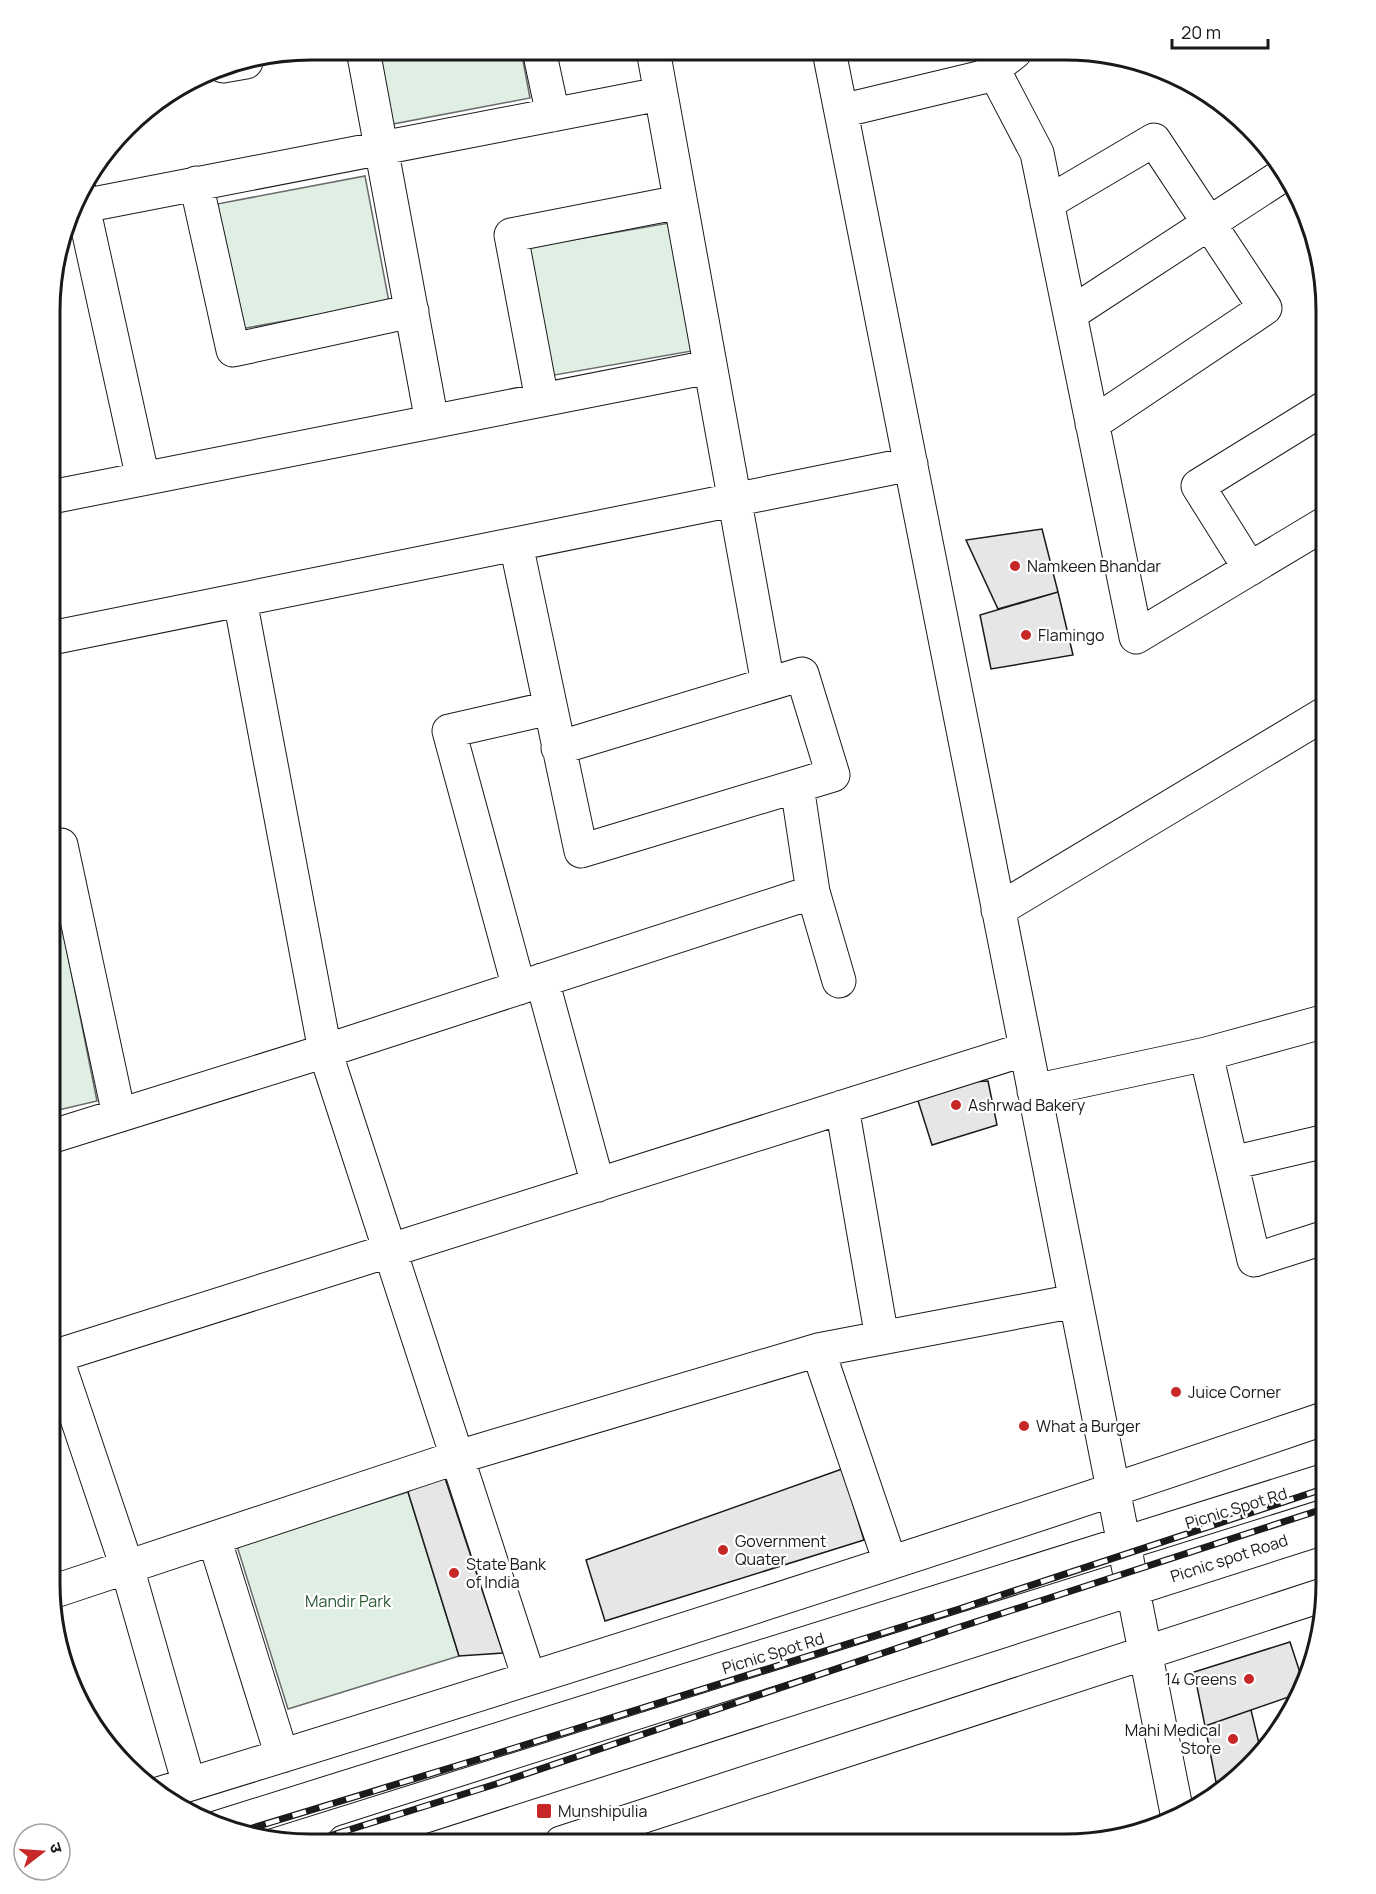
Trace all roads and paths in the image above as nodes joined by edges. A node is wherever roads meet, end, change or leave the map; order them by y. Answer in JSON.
{"nodes":[{"id":1,"x":365,"y":60,"type":"edge"},
{"id":2,"x":541,"y":60,"type":"edge"},
{"id":3,"x":654,"y":60,"type":"edge"},
{"id":4,"x":832,"y":60,"type":"edge"},
{"id":5,"x":1004,"y":60,"type":"edge"},
{"id":6,"x":660,"y":94,"type":"junction"},
{"id":7,"x":841,"y":111,"type":"junction"},
{"id":8,"x":553,"y":115,"type":"junction"},
{"id":9,"x":382,"y":148,"type":"junction"},
{"id":10,"x":1278,"y":178,"type":"edge"},
{"id":11,"x":196,"y":183,"type":"junction"},
{"id":12,"x":87,"y":198,"type":"edge"},
{"id":13,"x":680,"y":202,"type":"junction"},
{"id":14,"x":1047,"y":203,"type":"junction"},
{"id":15,"x":83,"y":206,"type":"edge"},
{"id":16,"x":1209,"y":223,"type":"junction"},
{"id":17,"x":412,"y":311,"type":"junction"},
{"id":18,"x":1070,"y":314,"type":"junction"},
{"id":19,"x":710,"y":367,"type":"junction"},
{"id":20,"x":542,"y":400,"type":"junction"},
{"id":21,"x":1316,"y":413,"type":"edge"},
{"id":22,"x":432,"y":422,"type":"junction"},
{"id":23,"x":1092,"y":424,"type":"junction"},
{"id":24,"x":911,"y":464,"type":"junction"},
{"id":25,"x":143,"y":479,"type":"junction"},
{"id":26,"x":60,"y":495,"type":"edge"},
{"id":27,"x":734,"y":500,"type":"junction"},
{"id":28,"x":1316,"y":529,"type":"edge"},
{"id":29,"x":516,"y":544,"type":"junction"},
{"id":30,"x":1250,"y":569,"type":"junction"},
{"id":31,"x":240,"y":600,"type":"junction"},
{"id":32,"x":60,"y":636,"type":"edge"},
{"id":33,"x":768,"y":684,"type":"junction"},
{"id":34,"x":550,"y":708,"type":"junction"},
{"id":35,"x":1316,"y":726,"type":"edge"},
{"id":36,"x":558,"y":747,"type":"junction"},
{"id":37,"x":798,"y":786,"type":"junction"},
{"id":38,"x":60,"y":845,"type":"edge"},
{"id":39,"x":813,"y":892,"type":"junction"},
{"id":40,"x":998,"y":910,"type":"junction"},
{"id":41,"x":839,"y":981,"type":"dead end"},
{"id":42,"x":530,"y":984,"type":"junction"},
{"id":43,"x":1316,"y":1024,"type":"edge"},
{"id":44,"x":1026,"y":1049,"type":"junction"},
{"id":45,"x":325,"y":1051,"type":"junction"},
{"id":46,"x":1206,"y":1054,"type":"junction"},
{"id":47,"x":1034,"y":1091,"type":"junction"},
{"id":48,"x":842,"y":1107,"type":"junction"},
{"id":49,"x":119,"y":1115,"type":"junction"},
{"id":50,"x":60,"y":1134,"type":"edge"},
{"id":51,"x":1316,"y":1143,"type":"edge"},
{"id":52,"x":1232,"y":1163,"type":"junction"},
{"id":53,"x":598,"y":1185,"type":"junction"},
{"id":54,"x":1316,"y":1240,"type":"edge"},
{"id":55,"x":390,"y":1251,"type":"junction"},
{"id":56,"x":1076,"y":1301,"type":"junction"},
{"id":57,"x":882,"y":1338,"type":"junction"},
{"id":58,"x":818,"y":1350,"type":"junction"},
{"id":59,"x":60,"y":1355,"type":"edge"},
{"id":60,"x":60,"y":1377,"type":"edge"},
{"id":61,"x":1316,"y":1421,"type":"edge"},
{"id":62,"x":458,"y":1457,"type":"junction"},
{"id":63,"x":1316,"y":1483,"type":"edge"},
{"id":64,"x":1113,"y":1491,"type":"junction"},
{"id":65,"x":1316,"y":1530,"type":"edge"},
{"id":66,"x":214,"y":1538,"type":"junction"},
{"id":67,"x":1123,"y":1543,"type":"junction"},
{"id":68,"x":890,"y":1562,"type":"junction"},
{"id":69,"x":127,"y":1567,"type":"junction"},
{"id":70,"x":60,"y":1589,"type":"edge"},
{"id":71,"x":1132,"y":1589,"type":"junction"},
{"id":72,"x":1315,"y":1598,"type":"edge"},
{"id":73,"x":1145,"y":1653,"type":"junction"},
{"id":74,"x":529,"y":1678,"type":"junction"},
{"id":75,"x":282,"y":1756,"type":"junction"},
{"id":76,"x":189,"y":1784,"type":"junction"},
{"id":77,"x":170,"y":1790,"type":"edge"},
{"id":78,"x":1176,"y":1808,"type":"edge"},
{"id":79,"x":235,"y":1822,"type":"edge"},
{"id":80,"x":369,"y":1834,"type":"edge"},
{"id":81,"x":589,"y":1834,"type":"edge"}],
"edges":[{"from":1,"to":9,"type":"street"},
{"from":2,"to":8,"type":"street"},
{"from":3,"to":6,"type":"street"},
{"from":4,"to":7,"type":"street"},
{"from":5,"to":7,"type":"street"},
{"from":5,"to":14,"type":"street"},
{"from":6,"to":8,"type":"street"},
{"from":6,"to":13,"type":"street"},
{"from":7,"to":24,"type":"street"},
{"from":8,"to":9,"type":"street"},
{"from":9,"to":11,"type":"street"},
{"from":9,"to":17,"type":"street"},
{"from":10,"to":16,"type":"street"},
{"from":11,"to":12,"type":"street"},
{"from":11,"to":17,"type":"street"},
{"from":13,"to":19,"type":"street"},
{"from":13,"to":20,"type":"street"},
{"from":14,"to":16,"type":"street"},
{"from":14,"to":18,"type":"street"},
{"from":15,"to":25,"type":"street"},
{"from":16,"to":18,"type":"street"},
{"from":16,"to":23,"type":"street"},
{"from":17,"to":22,"type":"street"},
{"from":18,"to":23,"type":"street"},
{"from":19,"to":20,"type":"street"},
{"from":19,"to":27,"type":"street"},
{"from":20,"to":22,"type":"street"},
{"from":21,"to":30,"type":"street"},
{"from":22,"to":25,"type":"street"},
{"from":23,"to":30,"type":"street"},
{"from":24,"to":27,"type":"street"},
{"from":24,"to":40,"type":"street"},
{"from":25,"to":26,"type":"street"},
{"from":27,"to":29,"type":"street"},
{"from":27,"to":33,"type":"street"},
{"from":28,"to":30,"type":"street"},
{"from":29,"to":31,"type":"street"},
{"from":29,"to":34,"type":"street"},
{"from":31,"to":32,"type":"street"},
{"from":31,"to":45,"type":"street"},
{"from":33,"to":36,"type":"street"},
{"from":33,"to":37,"type":"street"},
{"from":34,"to":36,"type":"street"},
{"from":34,"to":42,"type":"street"},
{"from":35,"to":40,"type":"street"},
{"from":36,"to":37,"type":"street"},
{"from":37,"to":39,"type":"street"},
{"from":38,"to":49,"type":"street"},
{"from":39,"to":41,"type":"street"},
{"from":39,"to":42,"type":"street"},
{"from":40,"to":44,"type":"street"},
{"from":42,"to":45,"type":"street"},
{"from":42,"to":53,"type":"street"},
{"from":43,"to":46,"type":"street"},
{"from":44,"to":47,"type":"street"},
{"from":44,"to":48,"type":"street"},
{"from":45,"to":49,"type":"street"},
{"from":45,"to":55,"type":"street"},
{"from":46,"to":47,"type":"street"},
{"from":46,"to":52,"type":"street"},
{"from":47,"to":56,"type":"street"},
{"from":48,"to":53,"type":"street"},
{"from":48,"to":57,"type":"street"},
{"from":49,"to":50,"type":"street"},
{"from":51,"to":52,"type":"street"},
{"from":52,"to":54,"type":"street"},
{"from":53,"to":55,"type":"street"},
{"from":55,"to":59,"type":"street"},
{"from":55,"to":62,"type":"street"},
{"from":56,"to":57,"type":"street"},
{"from":56,"to":64,"type":"street"},
{"from":57,"to":58,"type":"street"},
{"from":58,"to":62,"type":"street"},
{"from":58,"to":68,"type":"street"},
{"from":60,"to":69,"type":"street"},
{"from":61,"to":64,"type":"street"},
{"from":62,"to":66,"type":"street"},
{"from":62,"to":74,"type":"street"},
{"from":63,"to":67,"type":"street","name":"Picnic Spot Rd"},
{"from":64,"to":67,"type":"street"},
{"from":64,"to":68,"type":"street"},
{"from":65,"to":71,"type":"street","name":"Picnic spot Road"},
{"from":66,"to":69,"type":"street"},
{"from":66,"to":75,"type":"street"},
{"from":67,"to":71,"type":"street"},
{"from":67,"to":79,"type":"street","name":"Picnic Spot Rd"},
{"from":68,"to":74,"type":"street"},
{"from":69,"to":70,"type":"street"},
{"from":69,"to":76,"type":"street"},
{"from":71,"to":73,"type":"street"},
{"from":71,"to":80,"type":"street","name":"Picnic spot Road"},
{"from":72,"to":73,"type":"street"},
{"from":73,"to":78,"type":"street"},
{"from":73,"to":81,"type":"street"},
{"from":74,"to":75,"type":"street"},
{"from":75,"to":76,"type":"street"},
{"from":76,"to":77,"type":"street"}]}
